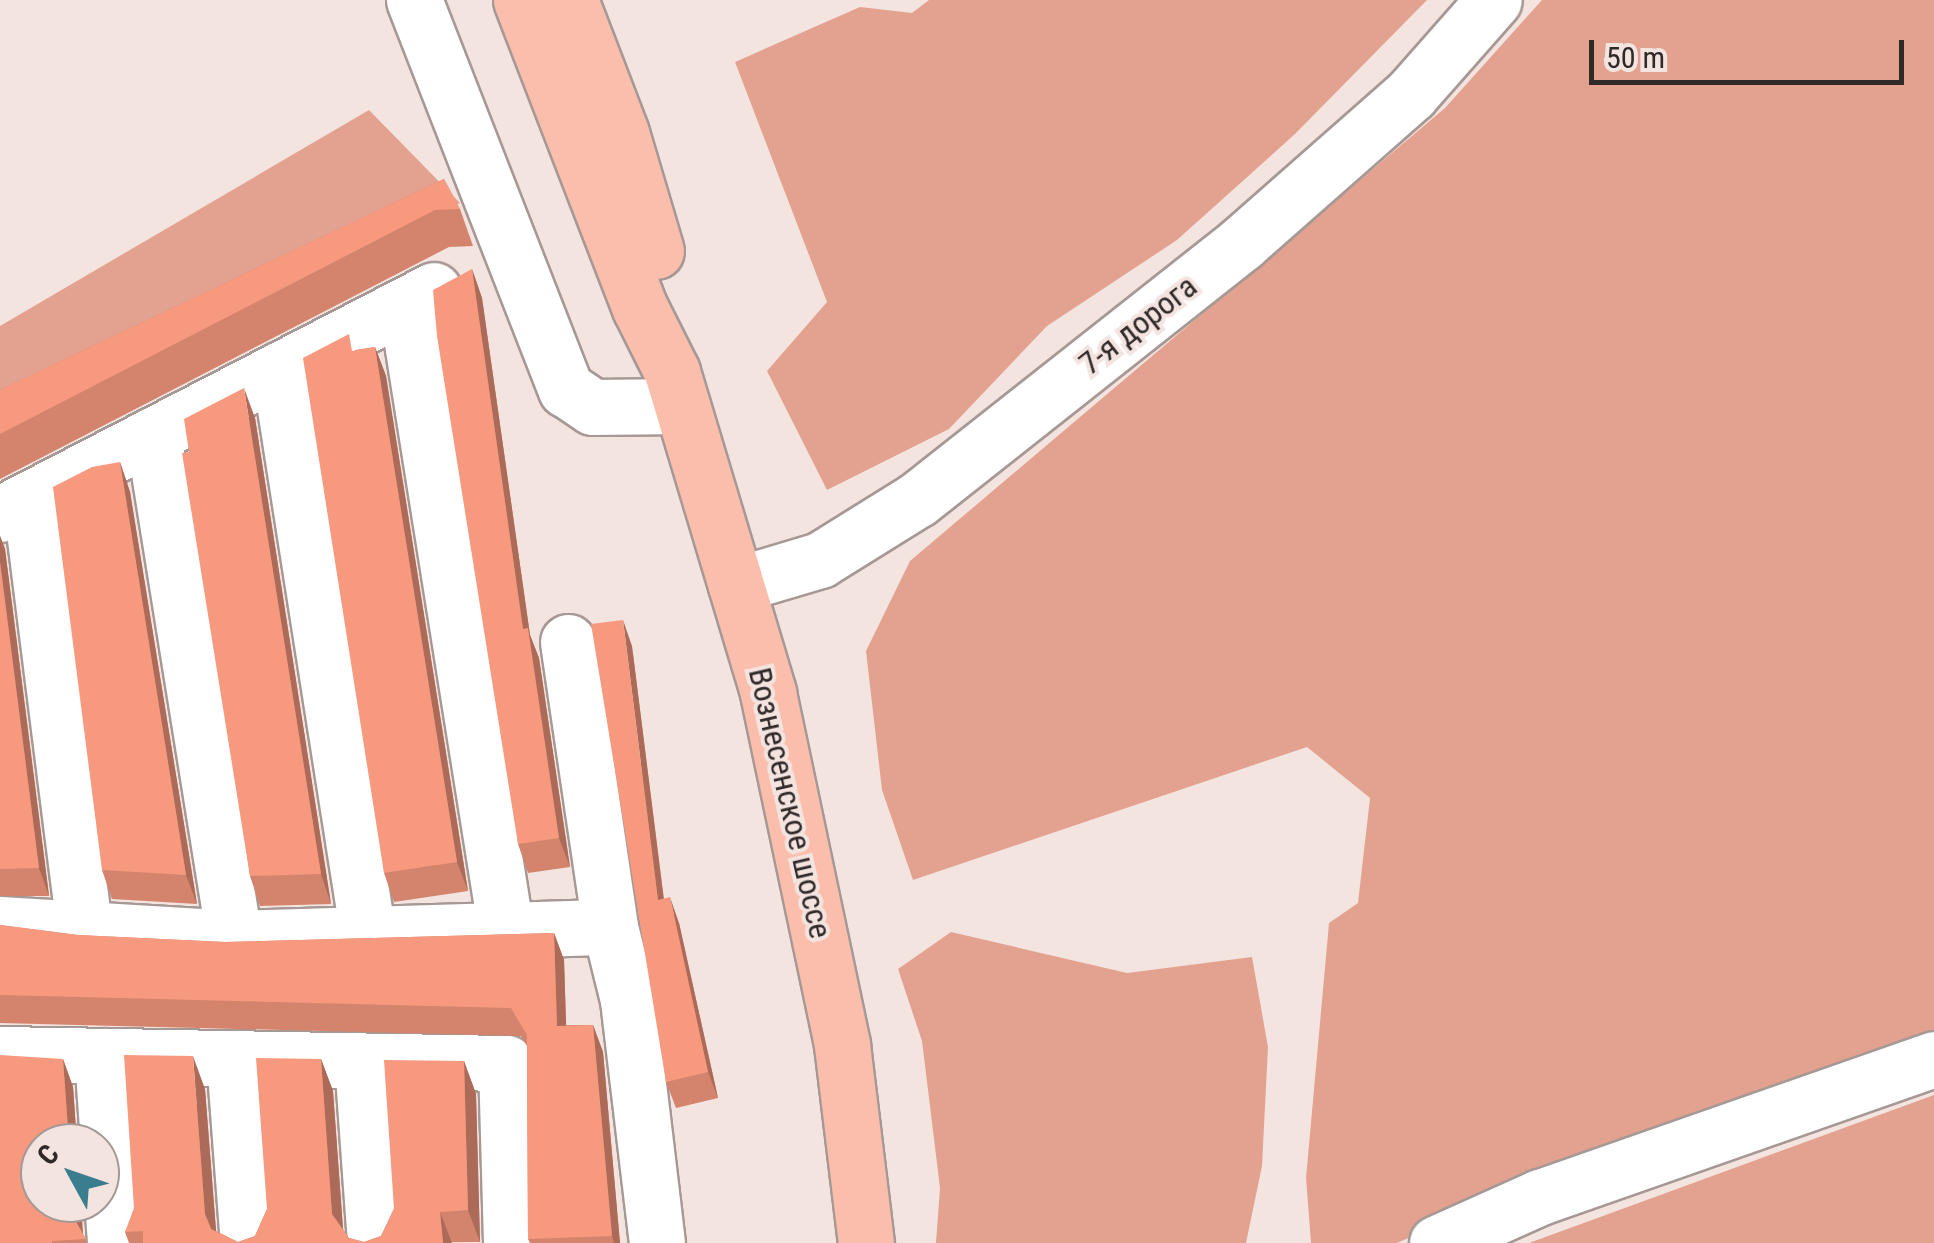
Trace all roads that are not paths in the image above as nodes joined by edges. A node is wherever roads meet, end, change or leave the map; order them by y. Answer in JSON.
{"nodes":[{"id":1,"x":414,"y":0,"type":"edge"},
{"id":2,"x":520,"y":0,"type":"edge"},
{"id":3,"x":570,"y":0,"type":"edge"},
{"id":4,"x":1494,"y":0,"type":"edge"},
{"id":5,"x":464,"y":275,"type":"edge"},
{"id":6,"x":406,"y":304,"type":"junction"},
{"id":7,"x":279,"y":370,"type":"junction"},
{"id":8,"x":677,"y":389,"type":"junction"},
{"id":9,"x":153,"y":435,"type":"junction"},
{"id":10,"x":15,"y":506,"type":"edge"},
{"id":11,"x":736,"y":585,"type":"junction"},
{"id":12,"x":568,"y":642,"type":"dead end"},
{"id":13,"x":0,"y":924,"type":"edge"},
{"id":14,"x":505,"y":925,"type":"junction"},
{"id":15,"x":610,"y":926,"type":"junction"},
{"id":16,"x":84,"y":932,"type":"junction"},
{"id":17,"x":368,"y":935,"type":"junction"},
{"id":18,"x":234,"y":938,"type":"junction"},
{"id":19,"x":0,"y":1054,"type":"edge"},
{"id":20,"x":102,"y":1056,"type":"junction"},
{"id":21,"x":234,"y":1058,"type":"junction"},
{"id":22,"x":1934,"y":1059,"type":"edge"},
{"id":23,"x":362,"y":1060,"type":"junction"},
{"id":24,"x":115,"y":1243,"type":"edge"},
{"id":25,"x":248,"y":1243,"type":"edge"},
{"id":26,"x":375,"y":1243,"type":"edge"},
{"id":27,"x":511,"y":1243,"type":"edge"},
{"id":28,"x":657,"y":1243,"type":"edge"},
{"id":29,"x":866,"y":1243,"type":"edge"},
{"id":30,"x":1437,"y":1243,"type":"edge"}],
"edges":[{"from":1,"to":8,"type":"street"},
{"from":2,"to":8,"type":"main road","name":"Вознесенское шоссе"},
{"from":3,"to":8,"type":"main road","name":"Вознесенское шоссе"},
{"from":4,"to":11,"type":"street","name":"7-я дорога"},
{"from":5,"to":6,"type":"street"},
{"from":6,"to":7,"type":"street"},
{"from":6,"to":14,"type":"street"},
{"from":7,"to":9,"type":"street"},
{"from":7,"to":17,"type":"street"},
{"from":8,"to":11,"type":"main road","name":"Вознесенское шоссе"},
{"from":9,"to":10,"type":"street"},
{"from":9,"to":18,"type":"street"},
{"from":10,"to":16,"type":"street"},
{"from":11,"to":29,"type":"main road","name":"Вознесенское шоссе"},
{"from":12,"to":15,"type":"street"},
{"from":13,"to":16,"type":"street"},
{"from":14,"to":15,"type":"street"},
{"from":14,"to":17,"type":"street"},
{"from":15,"to":28,"type":"street"},
{"from":16,"to":18,"type":"street"},
{"from":17,"to":18,"type":"street"},
{"from":19,"to":20,"type":"street"},
{"from":20,"to":21,"type":"street"},
{"from":20,"to":24,"type":"street"},
{"from":21,"to":23,"type":"street"},
{"from":21,"to":25,"type":"street"},
{"from":22,"to":30,"type":"street"},
{"from":23,"to":26,"type":"street"},
{"from":23,"to":27,"type":"street"}]}
